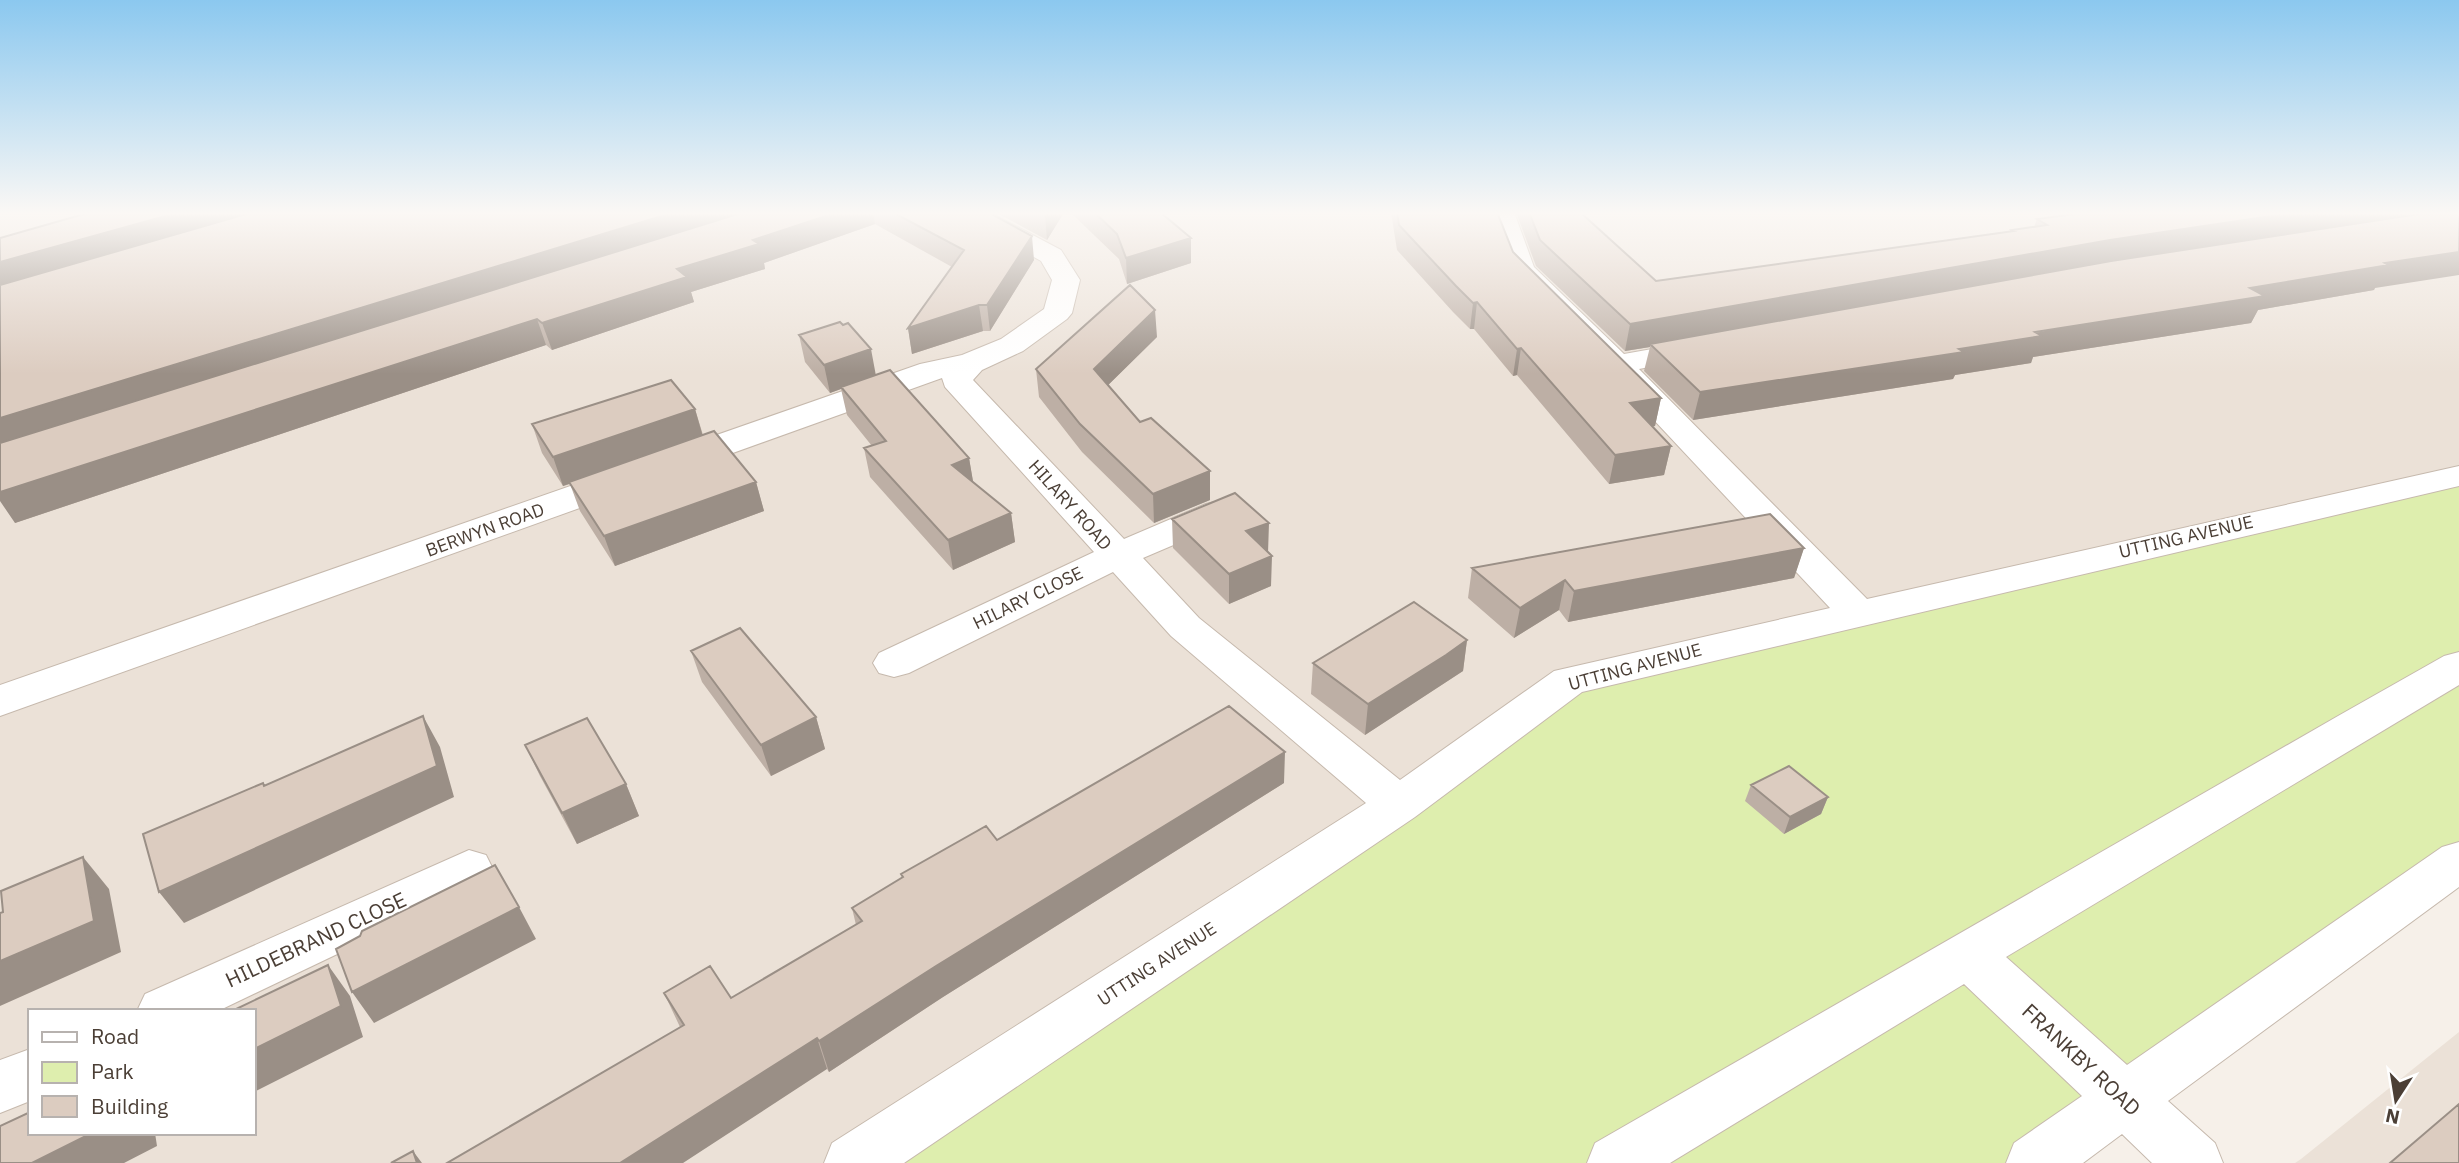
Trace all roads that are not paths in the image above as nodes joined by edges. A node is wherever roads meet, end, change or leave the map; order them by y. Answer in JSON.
{"nodes":[{"id":1,"x":1057,"y":266,"type":"edge"},
{"id":2,"x":1520,"y":266,"type":"edge"},
{"id":3,"x":1727,"y":344,"type":"edge"},
{"id":4,"x":971,"y":363,"type":"junction"},
{"id":5,"x":1617,"y":365,"type":"junction"},
{"id":6,"x":2459,"y":475,"type":"edge"},
{"id":7,"x":1241,"y":503,"type":"edge"},
{"id":8,"x":1116,"y":556,"type":"junction"},
{"id":9,"x":1857,"y":612,"type":"junction"},
{"id":10,"x":894,"y":663,"type":"dead end"},
{"id":11,"x":2459,"y":666,"type":"edge"},
{"id":12,"x":0,"y":701,"type":"edge"},
{"id":13,"x":1399,"y":805,"type":"junction"},
{"id":14,"x":2459,"y":861,"type":"edge"},
{"id":15,"x":469,"y":869,"type":"dead end"},
{"id":16,"x":1969,"y":956,"type":"junction"},
{"id":17,"x":168,"y":1009,"type":"edge"},
{"id":18,"x":28,"y":1075,"type":"edge"},
{"id":19,"x":0,"y":1087,"type":"edge"},
{"id":20,"x":2125,"y":1099,"type":"junction"},
{"id":21,"x":853,"y":1163,"type":"edge"},
{"id":22,"x":1616,"y":1163,"type":"edge"},
{"id":23,"x":2035,"y":1163,"type":"edge"},
{"id":24,"x":2194,"y":1163,"type":"edge"}],
"edges":[{"from":1,"to":4,"type":"street"},
{"from":2,"to":5,"type":"street"},
{"from":3,"to":5,"type":"street"},
{"from":4,"to":8,"type":"street","name":"HILARY ROAD"},
{"from":4,"to":12,"type":"street","name":"BERWYN ROAD"},
{"from":5,"to":9,"type":"street"},
{"from":6,"to":9,"type":"street","name":"UTTING AVENUE"},
{"from":7,"to":8,"type":"street","name":"HILARY CLOSE"},
{"from":8,"to":10,"type":"street","name":"HILARY CLOSE"},
{"from":8,"to":13,"type":"street","name":"HILARY ROAD"},
{"from":9,"to":13,"type":"street","name":"UTTING AVENUE"},
{"from":11,"to":16,"type":"street"},
{"from":13,"to":21,"type":"street","name":"UTTING AVENUE"},
{"from":14,"to":20,"type":"street"},
{"from":15,"to":17,"type":"street","name":"HILDEBRAND CLOSE"},
{"from":16,"to":20,"type":"street","name":"FRANKBY ROAD"},
{"from":16,"to":22,"type":"street"},
{"from":18,"to":19,"type":"street"},
{"from":20,"to":23,"type":"street"},
{"from":20,"to":24,"type":"street","name":"FRANKBY ROAD"}]}
